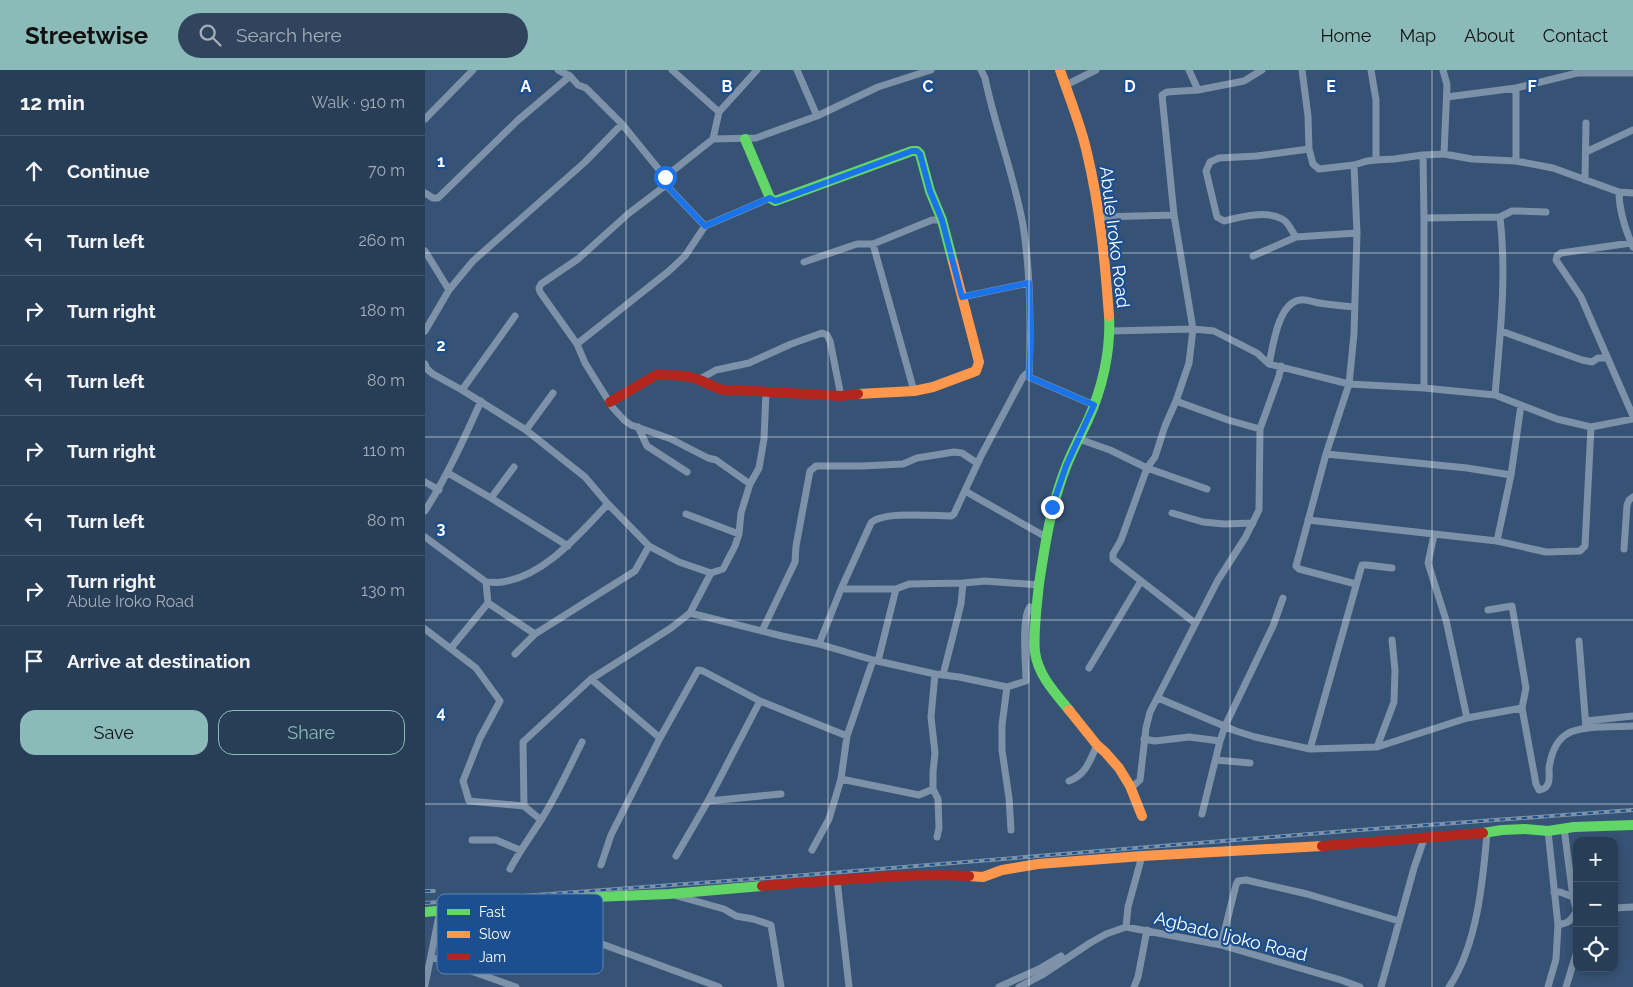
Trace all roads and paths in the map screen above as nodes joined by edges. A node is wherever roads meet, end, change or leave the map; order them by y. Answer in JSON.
{"nodes":[{"id":1,"x":473,"y":70,"type":"edge"},
{"id":2,"x":558,"y":70,"type":"edge"},
{"id":3,"x":672,"y":70,"type":"edge"},
{"id":4,"x":757,"y":70,"type":"edge"},
{"id":5,"x":797,"y":70,"type":"edge"},
{"id":6,"x":931,"y":70,"type":"edge"},
{"id":7,"x":981,"y":70,"type":"edge"},
{"id":8,"x":1061,"y":70,"type":"edge"},
{"id":9,"x":1096,"y":70,"type":"edge"},
{"id":10,"x":1189,"y":70,"type":"edge"},
{"id":11,"x":1262,"y":70,"type":"edge"},
{"id":12,"x":1302,"y":70,"type":"edge"},
{"id":13,"x":1371,"y":70,"type":"edge"},
{"id":14,"x":1443,"y":70,"type":"edge"},
{"id":15,"x":1577,"y":71,"type":"edge"},
{"id":16,"x":1633,"y":72,"type":"edge"},
{"id":17,"x":570,"y":76,"type":"junction"},
{"id":18,"x":1066,"y":85,"type":"junction"},
{"id":19,"x":1516,"y":88,"type":"junction"},
{"id":20,"x":1198,"y":90,"type":"junction"},
{"id":21,"x":1447,"y":97,"type":"junction"},
{"id":22,"x":719,"y":112,"type":"junction"},
{"id":23,"x":817,"y":116,"type":"junction"},
{"id":24,"x":425,"y":120,"type":"edge"},
{"id":25,"x":1586,"y":123,"type":"dead end"},
{"id":26,"x":622,"y":124,"type":"junction"},
{"id":27,"x":1633,"y":130,"type":"edge"},
{"id":28,"x":713,"y":139,"type":"junction"},
{"id":29,"x":745,"y":139,"type":"junction"},
{"id":30,"x":1309,"y":149,"type":"junction"},
{"id":31,"x":1586,"y":152,"type":"junction"},
{"id":32,"x":1444,"y":154,"type":"junction"},
{"id":33,"x":1423,"y":155,"type":"junction"},
{"id":34,"x":1377,"y":160,"type":"junction"},
{"id":35,"x":1516,"y":161,"type":"junction"},
{"id":36,"x":1354,"y":165,"type":"junction"},
{"id":37,"x":1585,"y":180,"type":"junction"},
{"id":38,"x":665,"y":181,"type":"junction"},
{"id":39,"x":425,"y":192,"type":"edge"},
{"id":40,"x":1619,"y":192,"type":"junction"},
{"id":41,"x":1633,"y":193,"type":"edge"},
{"id":42,"x":770,"y":198,"type":"junction"},
{"id":43,"x":1546,"y":212,"type":"dead end"},
{"id":44,"x":1174,"y":214,"type":"junction"},
{"id":45,"x":1500,"y":217,"type":"junction"},
{"id":46,"x":1100,"y":218,"type":"junction"},
{"id":47,"x":1424,"y":218,"type":"junction"},
{"id":48,"x":942,"y":220,"type":"junction"},
{"id":49,"x":705,"y":226,"type":"junction"},
{"id":50,"x":1357,"y":233,"type":"junction"},
{"id":51,"x":1296,"y":237,"type":"junction"},
{"id":52,"x":873,"y":244,"type":"junction"},
{"id":53,"x":1632,"y":245,"type":"edge"},
{"id":54,"x":425,"y":251,"type":"edge"},
{"id":55,"x":1253,"y":256,"type":"dead end"},
{"id":56,"x":804,"y":262,"type":"dead end"},
{"id":57,"x":1029,"y":283,"type":"junction"},
{"id":58,"x":449,"y":290,"type":"junction"},
{"id":59,"x":962,"y":297,"type":"junction"},
{"id":60,"x":1354,"y":307,"type":"junction"},
{"id":61,"x":515,"y":316,"type":"dead end"},
{"id":62,"x":1193,"y":329,"type":"junction"},
{"id":63,"x":1110,"y":330,"type":"junction"},
{"id":64,"x":425,"y":331,"type":"edge"},
{"id":65,"x":1501,"y":331,"type":"junction"},
{"id":66,"x":577,"y":344,"type":"junction"},
{"id":67,"x":1607,"y":358,"type":"junction"},
{"id":68,"x":425,"y":364,"type":"edge"},
{"id":69,"x":1269,"y":364,"type":"junction"},
{"id":70,"x":1281,"y":366,"type":"junction"},
{"id":71,"x":1029,"y":377,"type":"junction"},
{"id":72,"x":698,"y":380,"type":"junction"},
{"id":73,"x":1349,"y":384,"type":"junction"},
{"id":74,"x":1424,"y":388,"type":"junction"},
{"id":75,"x":463,"y":390,"type":"junction"},
{"id":76,"x":915,"y":391,"type":"junction"},
{"id":77,"x":766,"y":392,"type":"junction"},
{"id":78,"x":553,"y":393,"type":"dead end"},
{"id":79,"x":1495,"y":395,"type":"junction"},
{"id":80,"x":841,"y":396,"type":"junction"},
{"id":81,"x":481,"y":401,"type":"junction"},
{"id":82,"x":1176,"y":401,"type":"junction"},
{"id":83,"x":610,"y":402,"type":"junction"},
{"id":84,"x":1094,"y":405,"type":"junction"},
{"id":85,"x":1521,"y":405,"type":"junction"},
{"id":86,"x":1633,"y":417,"type":"edge"},
{"id":87,"x":638,"y":427,"type":"junction"},
{"id":88,"x":1591,"y":427,"type":"junction"},
{"id":89,"x":1260,"y":429,"type":"junction"},
{"id":90,"x":527,"y":430,"type":"junction"},
{"id":91,"x":1079,"y":439,"type":"junction"},
{"id":92,"x":1326,"y":454,"type":"junction"},
{"id":93,"x":977,"y":463,"type":"junction"},
{"id":94,"x":514,"y":468,"type":"dead end"},
{"id":95,"x":1147,"y":468,"type":"junction"},
{"id":96,"x":448,"y":472,"type":"junction"},
{"id":97,"x":687,"y":472,"type":"dead end"},
{"id":98,"x":1511,"y":474,"type":"junction"},
{"id":99,"x":425,"y":482,"type":"edge"},
{"id":100,"x":751,"y":484,"type":"junction"},
{"id":101,"x":1207,"y":489,"type":"dead end"},
{"id":102,"x":439,"y":490,"type":"junction"},
{"id":103,"x":965,"y":491,"type":"junction"},
{"id":104,"x":1633,"y":497,"type":"edge"},
{"id":105,"x":491,"y":498,"type":"junction"},
{"id":106,"x":608,"y":504,"type":"junction"},
{"id":107,"x":425,"y":511,"type":"edge"},
{"id":108,"x":687,"y":514,"type":"dead end"},
{"id":109,"x":1172,"y":514,"type":"dead end"},
{"id":110,"x":1308,"y":520,"type":"junction"},
{"id":111,"x":1253,"y":523,"type":"junction"},
{"id":112,"x":739,"y":534,"type":"junction"},
{"id":113,"x":1434,"y":535,"type":"junction"},
{"id":114,"x":1046,"y":536,"type":"junction"},
{"id":115,"x":425,"y":537,"type":"edge"},
{"id":116,"x":1497,"y":542,"type":"junction"},
{"id":117,"x":567,"y":546,"type":"junction"},
{"id":118,"x":649,"y":546,"type":"junction"},
{"id":119,"x":1624,"y":549,"type":"dead end"},
{"id":120,"x":1392,"y":568,"type":"dead end"},
{"id":121,"x":711,"y":573,"type":"junction"},
{"id":122,"x":1141,"y":581,"type":"junction"},
{"id":123,"x":487,"y":582,"type":"junction"},
{"id":124,"x":963,"y":583,"type":"junction"},
{"id":125,"x":1356,"y":584,"type":"junction"},
{"id":126,"x":1040,"y":585,"type":"junction"},
{"id":127,"x":841,"y":589,"type":"junction"},
{"id":128,"x":896,"y":589,"type":"junction"},
{"id":129,"x":1283,"y":598,"type":"dead end"},
{"id":130,"x":488,"y":603,"type":"junction"},
{"id":131,"x":1036,"y":608,"type":"junction"},
{"id":132,"x":1488,"y":610,"type":"dead end"},
{"id":133,"x":690,"y":613,"type":"junction"},
{"id":134,"x":1195,"y":623,"type":"junction"},
{"id":135,"x":425,"y":629,"type":"edge"},
{"id":136,"x":762,"y":631,"type":"junction"},
{"id":137,"x":535,"y":634,"type":"junction"},
{"id":138,"x":1392,"y":640,"type":"dead end"},
{"id":139,"x":1579,"y":641,"type":"dead end"},
{"id":140,"x":819,"y":644,"type":"junction"},
{"id":141,"x":451,"y":648,"type":"junction"},
{"id":142,"x":515,"y":654,"type":"dead end"},
{"id":143,"x":876,"y":661,"type":"junction"},
{"id":144,"x":1089,"y":668,"type":"dead end"},
{"id":145,"x":939,"y":675,"type":"junction"},
{"id":146,"x":591,"y":679,"type":"junction"},
{"id":147,"x":1007,"y":687,"type":"junction"},
{"id":148,"x":1158,"y":698,"type":"junction"},
{"id":149,"x":760,"y":701,"type":"junction"},
{"id":150,"x":1522,"y":708,"type":"junction"},
{"id":151,"x":1633,"y":716,"type":"edge"},
{"id":152,"x":1467,"y":718,"type":"junction"},
{"id":153,"x":1586,"y":725,"type":"junction"},
{"id":154,"x":1225,"y":726,"type":"junction"},
{"id":155,"x":1633,"y":726,"type":"edge"},
{"id":156,"x":847,"y":736,"type":"junction"},
{"id":157,"x":660,"y":738,"type":"junction"},
{"id":158,"x":1144,"y":740,"type":"junction"},
{"id":159,"x":1220,"y":741,"type":"junction"},
{"id":160,"x":582,"y":742,"type":"dead end"},
{"id":161,"x":1097,"y":745,"type":"junction"},
{"id":162,"x":1377,"y":747,"type":"junction"},
{"id":163,"x":1310,"y":749,"type":"junction"},
{"id":164,"x":1216,"y":760,"type":"junction"},
{"id":165,"x":1250,"y":763,"type":"dead end"},
{"id":166,"x":841,"y":779,"type":"junction"},
{"id":167,"x":1069,"y":781,"type":"dead end"},
{"id":168,"x":1131,"y":788,"type":"junction"},
{"id":169,"x":933,"y":789,"type":"junction"},
{"id":170,"x":781,"y":794,"type":"dead end"},
{"id":171,"x":708,"y":801,"type":"junction"},
{"id":172,"x":523,"y":806,"type":"junction"},
{"id":173,"x":1202,"y":814,"type":"dead end"},
{"id":174,"x":1143,"y":816,"type":"dead end"},
{"id":175,"x":541,"y":820,"type":"junction"},
{"id":176,"x":1633,"y":825,"type":"edge"},
{"id":177,"x":1564,"y":828,"type":"junction"},
{"id":178,"x":1011,"y":830,"type":"dead end"},
{"id":179,"x":1548,"y":831,"type":"junction"},
{"id":180,"x":1487,"y":833,"type":"junction"},
{"id":181,"x":937,"y":837,"type":"dead end"},
{"id":182,"x":1424,"y":839,"type":"junction"},
{"id":183,"x":472,"y":840,"type":"dead end"},
{"id":184,"x":520,"y":850,"type":"junction"},
{"id":185,"x":812,"y":850,"type":"dead end"},
{"id":186,"x":677,"y":856,"type":"dead end"},
{"id":187,"x":1142,"y":856,"type":"junction"},
{"id":188,"x":601,"y":865,"type":"dead end"},
{"id":189,"x":510,"y":869,"type":"dead end"},
{"id":190,"x":837,"y":880,"type":"junction"},
{"id":191,"x":1554,"y":892,"type":"junction"},
{"id":192,"x":669,"y":894,"type":"junction"},
{"id":193,"x":603,"y":897,"type":"edge"},
{"id":194,"x":1573,"y":897,"type":"joint"},
{"id":195,"x":1633,"y":907,"type":"edge"},
{"id":196,"x":1618,"y":908,"type":"edge"},
{"id":197,"x":1573,"y":918,"type":"edge"},
{"id":198,"x":1399,"y":921,"type":"junction"},
{"id":199,"x":1558,"y":925,"type":"junction"},
{"id":200,"x":437,"y":927,"type":"edge"},
{"id":201,"x":1126,"y":927,"type":"junction"},
{"id":202,"x":1147,"y":930,"type":"junction"},
{"id":203,"x":603,"y":944,"type":"edge"},
{"id":204,"x":1221,"y":945,"type":"junction"},
{"id":205,"x":1061,"y":956,"type":"dead end"},
{"id":206,"x":432,"y":957,"type":"junction"},
{"id":207,"x":437,"y":959,"type":"edge"},
{"id":208,"x":1573,"y":964,"type":"edge"},
{"id":209,"x":480,"y":974,"type":"edge"},
{"id":210,"x":425,"y":985,"type":"edge"},
{"id":211,"x":516,"y":987,"type":"edge"},
{"id":212,"x":719,"y":987,"type":"edge"},
{"id":213,"x":781,"y":987,"type":"edge"},
{"id":214,"x":849,"y":987,"type":"edge"},
{"id":215,"x":999,"y":987,"type":"edge"},
{"id":216,"x":1019,"y":987,"type":"edge"},
{"id":217,"x":1134,"y":987,"type":"edge"},
{"id":218,"x":1360,"y":987,"type":"edge"},
{"id":219,"x":1381,"y":987,"type":"edge"},
{"id":220,"x":1449,"y":987,"type":"edge"},
{"id":221,"x":1548,"y":987,"type":"edge"},
{"id":222,"x":1566,"y":987,"type":"edge"}],
"edges":[{"from":1,"to":24,"type":"street"},
{"from":2,"to":17,"type":"street"},
{"from":3,"to":22,"type":"street"},
{"from":4,"to":22,"type":"street"},
{"from":5,"to":23,"type":"street"},
{"from":6,"to":23,"type":"street"},
{"from":7,"to":57,"type":"street"},
{"from":8,"to":18,"type":"street","name":"Abule Iroko Road"},
{"from":9,"to":18,"type":"street"},
{"from":10,"to":20,"type":"street"},
{"from":11,"to":20,"type":"street"},
{"from":12,"to":30,"type":"street"},
{"from":13,"to":34,"type":"street"},
{"from":14,"to":21,"type":"street"},
{"from":15,"to":16,"type":"street"},
{"from":15,"to":19,"type":"street"},
{"from":17,"to":26,"type":"street"},
{"from":17,"to":39,"type":"street"},
{"from":18,"to":46,"type":"street","name":"Abule Iroko Road"},
{"from":19,"to":21,"type":"street"},
{"from":19,"to":35,"type":"street"},
{"from":20,"to":44,"type":"street"},
{"from":21,"to":32,"type":"street"},
{"from":22,"to":28,"type":"street"},
{"from":23,"to":29,"type":"street"},
{"from":25,"to":31,"type":"street"},
{"from":26,"to":38,"type":"street"},
{"from":26,"to":58,"type":"street"},
{"from":27,"to":31,"type":"street"},
{"from":28,"to":29,"type":"street"},
{"from":28,"to":38,"type":"street"},
{"from":29,"to":42,"type":"street"},
{"from":30,"to":36,"type":"street"},
{"from":30,"to":51,"type":"street"},
{"from":31,"to":37,"type":"street"},
{"from":32,"to":33,"type":"street"},
{"from":32,"to":35,"type":"street"},
{"from":33,"to":34,"type":"street"},
{"from":33,"to":47,"type":"street"},
{"from":34,"to":36,"type":"street"},
{"from":35,"to":37,"type":"street"},
{"from":36,"to":50,"type":"street"},
{"from":37,"to":40,"type":"street"},
{"from":38,"to":49,"type":"street"},
{"from":38,"to":66,"type":"street"},
{"from":40,"to":41,"type":"street"},
{"from":40,"to":53,"type":"street"},
{"from":42,"to":48,"type":"street"},
{"from":42,"to":49,"type":"street"},
{"from":43,"to":45,"type":"street"},
{"from":44,"to":46,"type":"street"},
{"from":44,"to":62,"type":"street"},
{"from":45,"to":47,"type":"street"},
{"from":45,"to":65,"type":"street"},
{"from":46,"to":63,"type":"street","name":"Abule Iroko Road"},
{"from":47,"to":74,"type":"street"},
{"from":48,"to":52,"type":"street"},
{"from":48,"to":59,"type":"street"},
{"from":49,"to":66,"type":"street"},
{"from":50,"to":51,"type":"street"},
{"from":50,"to":60,"type":"street"},
{"from":51,"to":55,"type":"street"},
{"from":52,"to":56,"type":"street"},
{"from":52,"to":76,"type":"street"},
{"from":53,"to":67,"type":"street"},
{"from":54,"to":58,"type":"street"},
{"from":57,"to":59,"type":"street"},
{"from":57,"to":71,"type":"street"},
{"from":58,"to":64,"type":"street"},
{"from":59,"to":76,"type":"street"},
{"from":60,"to":69,"type":"street"},
{"from":60,"to":73,"type":"street"},
{"from":61,"to":75,"type":"street"},
{"from":62,"to":63,"type":"street"},
{"from":62,"to":69,"type":"street"},
{"from":62,"to":82,"type":"street"},
{"from":63,"to":84,"type":"street","name":"Abule Iroko Road"},
{"from":65,"to":67,"type":"street"},
{"from":65,"to":79,"type":"street"},
{"from":66,"to":83,"type":"street"},
{"from":67,"to":86,"type":"street"},
{"from":68,"to":75,"type":"street"},
{"from":69,"to":70,"type":"street"},
{"from":70,"to":73,"type":"street"},
{"from":70,"to":89,"type":"street"},
{"from":71,"to":84,"type":"street"},
{"from":71,"to":93,"type":"street"},
{"from":72,"to":77,"type":"street"},
{"from":72,"to":80,"type":"street"},
{"from":72,"to":83,"type":"street"},
{"from":73,"to":74,"type":"street"},
{"from":73,"to":92,"type":"street"},
{"from":74,"to":79,"type":"street"},
{"from":75,"to":81,"type":"street"},
{"from":76,"to":80,"type":"street"},
{"from":77,"to":80,"type":"street"},
{"from":77,"to":100,"type":"street"},
{"from":78,"to":90,"type":"street"},
{"from":79,"to":85,"type":"street"},
{"from":81,"to":90,"type":"street"},
{"from":81,"to":96,"type":"street"},
{"from":82,"to":89,"type":"street"},
{"from":82,"to":95,"type":"street"},
{"from":83,"to":87,"type":"street"},
{"from":84,"to":91,"type":"street","name":"Abule Iroko Road"},
{"from":85,"to":88,"type":"street"},
{"from":85,"to":98,"type":"street"},
{"from":86,"to":88,"type":"street"},
{"from":87,"to":97,"type":"street"},
{"from":87,"to":100,"type":"street"},
{"from":88,"to":116,"type":"street"},
{"from":89,"to":111,"type":"street"},
{"from":90,"to":106,"type":"street"},
{"from":91,"to":95,"type":"street"},
{"from":91,"to":114,"type":"street","name":"Abule Iroko Road"},
{"from":92,"to":98,"type":"street"},
{"from":92,"to":110,"type":"street"},
{"from":93,"to":103,"type":"street"},
{"from":93,"to":136,"type":"street"},
{"from":94,"to":105,"type":"street"},
{"from":95,"to":101,"type":"street"},
{"from":95,"to":122,"type":"street"},
{"from":96,"to":102,"type":"street"},
{"from":96,"to":105,"type":"street"},
{"from":98,"to":116,"type":"street"},
{"from":99,"to":102,"type":"street"},
{"from":100,"to":112,"type":"street"},
{"from":102,"to":107,"type":"street"},
{"from":103,"to":114,"type":"street"},
{"from":103,"to":127,"type":"street"},
{"from":104,"to":119,"type":"street"},
{"from":105,"to":117,"type":"street"},
{"from":106,"to":117,"type":"street"},
{"from":106,"to":118,"type":"street"},
{"from":108,"to":112,"type":"street"},
{"from":109,"to":111,"type":"street"},
{"from":110,"to":113,"type":"street"},
{"from":110,"to":125,"type":"street"},
{"from":111,"to":134,"type":"street"},
{"from":112,"to":121,"type":"street"},
{"from":113,"to":116,"type":"street"},
{"from":113,"to":152,"type":"street"},
{"from":114,"to":126,"type":"street","name":"Abule Iroko Road"},
{"from":115,"to":123,"type":"street"},
{"from":117,"to":123,"type":"street"},
{"from":118,"to":121,"type":"street"},
{"from":118,"to":137,"type":"street"},
{"from":120,"to":125,"type":"street"},
{"from":121,"to":133,"type":"street"},
{"from":122,"to":134,"type":"street"},
{"from":122,"to":144,"type":"street"},
{"from":123,"to":130,"type":"street"},
{"from":124,"to":126,"type":"street"},
{"from":124,"to":128,"type":"street"},
{"from":124,"to":145,"type":"street"},
{"from":125,"to":163,"type":"street"},
{"from":126,"to":131,"type":"street","name":"Abule Iroko Road"},
{"from":127,"to":128,"type":"street"},
{"from":127,"to":140,"type":"street"},
{"from":128,"to":143,"type":"street"},
{"from":129,"to":154,"type":"street"},
{"from":130,"to":137,"type":"street"},
{"from":130,"to":141,"type":"street"},
{"from":131,"to":147,"type":"street"},
{"from":131,"to":161,"type":"street","name":"Abule Iroko Road"},
{"from":132,"to":150,"type":"street"},
{"from":133,"to":136,"type":"street"},
{"from":133,"to":146,"type":"street"},
{"from":134,"to":148,"type":"street"},
{"from":135,"to":141,"type":"street"},
{"from":136,"to":140,"type":"street"},
{"from":137,"to":142,"type":"street"},
{"from":138,"to":162,"type":"street"},
{"from":139,"to":153,"type":"street"},
{"from":140,"to":143,"type":"street"},
{"from":141,"to":172,"type":"street"},
{"from":143,"to":145,"type":"street"},
{"from":143,"to":156,"type":"street"},
{"from":145,"to":147,"type":"street"},
{"from":145,"to":169,"type":"street"},
{"from":146,"to":157,"type":"street"},
{"from":146,"to":172,"type":"street"},
{"from":147,"to":178,"type":"street"},
{"from":148,"to":154,"type":"street"},
{"from":148,"to":158,"type":"street"},
{"from":149,"to":156,"type":"street"},
{"from":149,"to":157,"type":"street"},
{"from":149,"to":171,"type":"street"},
{"from":150,"to":152,"type":"street"},
{"from":150,"to":153,"type":"street"},
{"from":151,"to":153,"type":"street"},
{"from":152,"to":162,"type":"street"},
{"from":153,"to":155,"type":"street"},
{"from":154,"to":159,"type":"street"},
{"from":154,"to":163,"type":"street"},
{"from":156,"to":166,"type":"street"},
{"from":157,"to":188,"type":"street"},
{"from":158,"to":159,"type":"street"},
{"from":158,"to":168,"type":"street"},
{"from":159,"to":164,"type":"street"},
{"from":160,"to":175,"type":"street"},
{"from":161,"to":167,"type":"street"},
{"from":161,"to":168,"type":"street","name":"Abule Iroko Road"},
{"from":162,"to":163,"type":"street"},
{"from":164,"to":165,"type":"street"},
{"from":164,"to":173,"type":"street"},
{"from":166,"to":169,"type":"street"},
{"from":166,"to":185,"type":"street"},
{"from":168,"to":174,"type":"street","name":"Abule Iroko Road"},
{"from":169,"to":181,"type":"street"},
{"from":170,"to":171,"type":"street"},
{"from":171,"to":186,"type":"street"},
{"from":172,"to":175,"type":"street"},
{"from":175,"to":184,"type":"street"},
{"from":176,"to":177,"type":"street"},
{"from":177,"to":179,"type":"street"},
{"from":177,"to":194,"type":"street"},
{"from":179,"to":180,"type":"street"},
{"from":179,"to":191,"type":"street"},
{"from":180,"to":182,"type":"street"},
{"from":180,"to":220,"type":"street"},
{"from":182,"to":187,"type":"street"},
{"from":182,"to":198,"type":"street"},
{"from":183,"to":184,"type":"street"},
{"from":184,"to":189,"type":"street"},
{"from":187,"to":190,"type":"street"},
{"from":187,"to":201,"type":"street"},
{"from":190,"to":192,"type":"street"},
{"from":190,"to":214,"type":"street"},
{"from":191,"to":194,"type":"street"},
{"from":191,"to":199,"type":"street"},
{"from":192,"to":193,"type":"street"},
{"from":192,"to":213,"type":"street"},
{"from":195,"to":196,"type":"street"},
{"from":197,"to":199,"type":"street"},
{"from":198,"to":204,"type":"street"},
{"from":198,"to":219,"type":"street"},
{"from":199,"to":221,"type":"street"},
{"from":200,"to":206,"type":"street"},
{"from":201,"to":202,"type":"street","name":"Agbado Ijoko Road"},
{"from":201,"to":216,"type":"street","name":"Agbado Ijoko Road"},
{"from":202,"to":204,"type":"street","name":"Agbado Ijoko Road"},
{"from":202,"to":217,"type":"street"},
{"from":203,"to":212,"type":"street"},
{"from":204,"to":218,"type":"street","name":"Agbado Ijoko Road"},
{"from":205,"to":215,"type":"street"},
{"from":206,"to":207,"type":"street"},
{"from":206,"to":210,"type":"street"},
{"from":208,"to":222,"type":"street"},
{"from":209,"to":211,"type":"street"}]}
